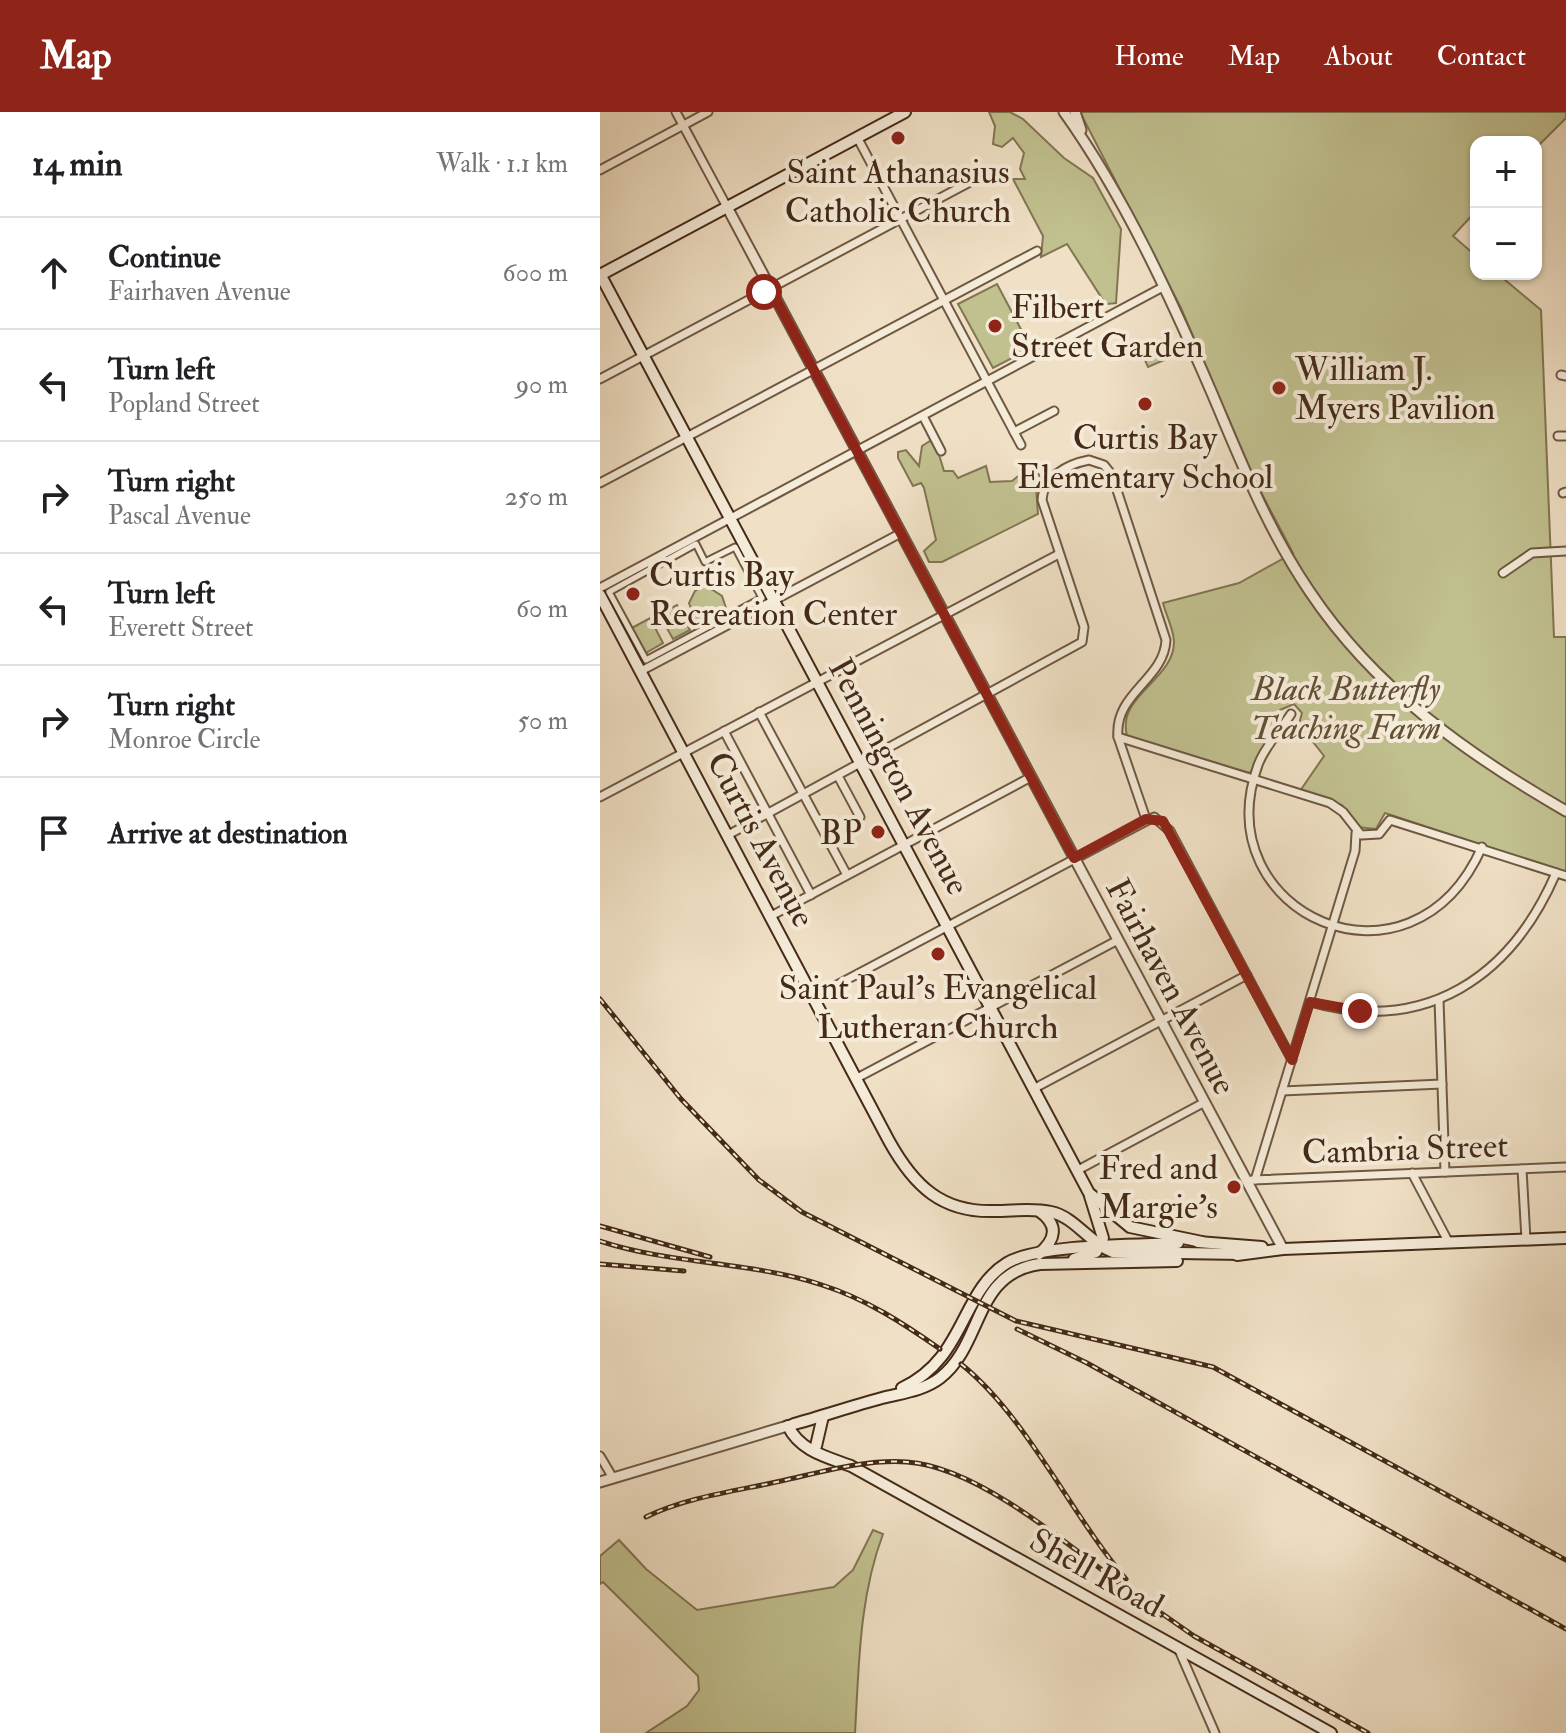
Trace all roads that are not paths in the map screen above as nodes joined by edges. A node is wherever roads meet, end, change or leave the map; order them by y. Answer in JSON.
{"nodes":[{"id":1,"x":676,"y":112,"type":"edge"},
{"id":2,"x":708,"y":112,"type":"edge"},
{"id":3,"x":905,"y":112,"type":"edge"},
{"id":4,"x":1064,"y":112,"type":"edge"},
{"id":5,"x":1075,"y":112,"type":"edge"},
{"id":6,"x":683,"y":125,"type":"junction"},
{"id":7,"x":857,"y":137,"type":"junction"},
{"id":8,"x":1085,"y":141,"type":"junction"},
{"id":9,"x":600,"y":170,"type":"edge"},
{"id":10,"x":987,"y":173,"type":"dead end"},
{"id":11,"x":727,"y":207,"type":"junction"},
{"id":12,"x":901,"y":219,"type":"junction"},
{"id":13,"x":1037,"y":251,"type":"dead end"},
{"id":14,"x":600,"y":274,"type":"edge"},
{"id":15,"x":1163,"y":287,"type":"junction"},
{"id":16,"x":770,"y":288,"type":"junction"},
{"id":17,"x":944,"y":300,"type":"junction"},
{"id":18,"x":644,"y":356,"type":"junction"},
{"id":19,"x":814,"y":370,"type":"junction"},
{"id":20,"x":600,"y":379,"type":"edge"},
{"id":21,"x":987,"y":381,"type":"junction"},
{"id":22,"x":1054,"y":411,"type":"dead end"},
{"id":23,"x":923,"y":416,"type":"junction"},
{"id":24,"x":1014,"y":432,"type":"junction"},
{"id":25,"x":687,"y":437,"type":"junction"},
{"id":26,"x":1021,"y":445,"type":"dead end"},
{"id":27,"x":857,"y":451,"type":"junction"},
{"id":28,"x":941,"y":451,"type":"dead end"},
{"id":29,"x":600,"y":483,"type":"edge"},
{"id":30,"x":731,"y":518,"type":"junction"},
{"id":31,"x":901,"y":533,"type":"junction"},
{"id":32,"x":1566,"y":551,"type":"edge"},
{"id":33,"x":1059,"y":554,"type":"junction"},
{"id":34,"x":1503,"y":573,"type":"dead end"},
{"id":35,"x":600,"y":588,"type":"edge"},
{"id":36,"x":600,"y":595,"type":"edge"},
{"id":37,"x":762,"y":598,"type":"joint"},
{"id":38,"x":774,"y":600,"type":"junction"},
{"id":39,"x":944,"y":615,"type":"junction"},
{"id":40,"x":641,"y":671,"type":"junction"},
{"id":41,"x":818,"y":682,"type":"junction"},
{"id":42,"x":988,"y":696,"type":"junction"},
{"id":43,"x":759,"y":712,"type":"junction"},
{"id":44,"x":1291,"y":714,"type":"dead end"},
{"id":45,"x":724,"y":731,"type":"junction"},
{"id":46,"x":1118,"y":737,"type":"junction"},
{"id":47,"x":684,"y":752,"type":"junction"},
{"id":48,"x":862,"y":763,"type":"junction"},
{"id":49,"x":838,"y":776,"type":"junction"},
{"id":50,"x":1031,"y":777,"type":"junction"},
{"id":51,"x":1254,"y":779,"type":"junction"},
{"id":52,"x":803,"y":794,"type":"junction"},
{"id":53,"x":600,"y":797,"type":"edge"},
{"id":54,"x":1566,"y":811,"type":"edge"},
{"id":55,"x":767,"y":813,"type":"junction"},
{"id":56,"x":860,"y":817,"type":"dead end"},
{"id":57,"x":1146,"y":819,"type":"junction"},
{"id":58,"x":1356,"y":833,"type":"junction"},
{"id":59,"x":728,"y":835,"type":"junction"},
{"id":60,"x":905,"y":844,"type":"junction"},
{"id":61,"x":1482,"y":847,"type":"junction"},
{"id":62,"x":1074,"y":858,"type":"junction"},
{"id":63,"x":1556,"y":873,"type":"junction"},
{"id":64,"x":847,"y":875,"type":"junction"},
{"id":65,"x":1566,"y":876,"type":"edge"},
{"id":66,"x":811,"y":895,"type":"junction"},
{"id":67,"x":771,"y":916,"type":"junction"},
{"id":68,"x":948,"y":925,"type":"junction"},
{"id":69,"x":1333,"y":926,"type":"junction"},
{"id":70,"x":1118,"y":940,"type":"junction"},
{"id":71,"x":1247,"y":975,"type":"junction"},
{"id":72,"x":814,"y":997,"type":"junction"},
{"id":73,"x":1439,"y":1000,"type":"junction"},
{"id":74,"x":1310,"y":1002,"type":"junction"},
{"id":75,"x":992,"y":1007,"type":"junction"},
{"id":76,"x":1161,"y":1021,"type":"junction"},
{"id":77,"x":1292,"y":1060,"type":"junction"},
{"id":78,"x":857,"y":1078,"type":"junction"},
{"id":79,"x":1442,"y":1084,"type":"junction"},
{"id":80,"x":1035,"y":1088,"type":"junction"},
{"id":81,"x":1282,"y":1091,"type":"junction"},
{"id":82,"x":1205,"y":1102,"type":"junction"},
{"id":83,"x":1566,"y":1167,"type":"edge"},
{"id":84,"x":1522,"y":1169,"type":"junction"},
{"id":85,"x":1078,"y":1170,"type":"junction"},
{"id":86,"x":1445,"y":1172,"type":"junction"},
{"id":87,"x":1412,"y":1173,"type":"junction"},
{"id":88,"x":1251,"y":1180,"type":"junction"},
{"id":89,"x":1089,"y":1193,"type":"junction"},
{"id":90,"x":1037,"y":1210,"type":"junction"},
{"id":91,"x":1566,"y":1238,"type":"edge"},
{"id":92,"x":1526,"y":1240,"type":"junction"},
{"id":93,"x":1202,"y":1242,"type":"junction"},
{"id":94,"x":1449,"y":1243,"type":"junction"},
{"id":95,"x":1101,"y":1247,"type":"junction"},
{"id":96,"x":1283,"y":1249,"type":"junction"},
{"id":97,"x":1243,"y":1254,"type":"junction"},
{"id":98,"x":1040,"y":1259,"type":"junction"},
{"id":99,"x":823,"y":1416,"type":"junction"},
{"id":100,"x":791,"y":1425,"type":"junction"},
{"id":101,"x":816,"y":1446,"type":"junction"},
{"id":102,"x":600,"y":1456,"type":"edge"},
{"id":103,"x":836,"y":1460,"type":"junction"},
{"id":104,"x":613,"y":1478,"type":"junction"},
{"id":105,"x":600,"y":1482,"type":"edge"},
{"id":106,"x":1179,"y":1650,"type":"junction"},
{"id":107,"x":1215,"y":1733,"type":"edge"},
{"id":108,"x":1331,"y":1733,"type":"edge"}],
"edges":[{"from":1,"to":6,"type":"street","name":"Fairhaven Avenue"},
{"from":2,"to":6,"type":"street"},
{"from":3,"to":7,"type":"main road"},
{"from":4,"to":8,"type":"street"},
{"from":5,"to":8,"type":"street"},
{"from":6,"to":9,"type":"street"},
{"from":6,"to":11,"type":"street","name":"Fairhaven Avenue"},
{"from":7,"to":11,"type":"main road"},
{"from":7,"to":12,"type":"street"},
{"from":8,"to":15,"type":"street"},
{"from":10,"to":12,"type":"street"},
{"from":11,"to":14,"type":"main road"},
{"from":11,"to":16,"type":"street","name":"Fairhaven Avenue"},
{"from":12,"to":16,"type":"street"},
{"from":12,"to":17,"type":"street"},
{"from":13,"to":17,"type":"street"},
{"from":14,"to":18,"type":"main road","name":"Pennington Avenue"},
{"from":15,"to":21,"type":"street"},
{"from":15,"to":54,"type":"street"},
{"from":16,"to":18,"type":"street"},
{"from":16,"to":19,"type":"street","name":"Fairhaven Avenue"},
{"from":17,"to":19,"type":"street"},
{"from":17,"to":21,"type":"street"},
{"from":18,"to":20,"type":"street"},
{"from":18,"to":25,"type":"main road","name":"Pennington Avenue"},
{"from":19,"to":25,"type":"street"},
{"from":19,"to":27,"type":"street","name":"Fairhaven Avenue"},
{"from":21,"to":23,"type":"street"},
{"from":21,"to":24,"type":"street"},
{"from":22,"to":24,"type":"street"},
{"from":23,"to":27,"type":"street"},
{"from":23,"to":28,"type":"street"},
{"from":24,"to":26,"type":"street"},
{"from":25,"to":29,"type":"street"},
{"from":25,"to":30,"type":"main road","name":"Pennington Avenue"},
{"from":27,"to":30,"type":"street"},
{"from":27,"to":31,"type":"street","name":"Fairhaven Avenue"},
{"from":30,"to":35,"type":"street"},
{"from":30,"to":38,"type":"main road","name":"Pennington Avenue"},
{"from":31,"to":38,"type":"street"},
{"from":31,"to":39,"type":"street","name":"Fairhaven Avenue"},
{"from":32,"to":34,"type":"street"},
{"from":33,"to":39,"type":"street"},
{"from":33,"to":42,"type":"street"},
{"from":33,"to":46,"type":"street"},
{"from":36,"to":40,"type":"main road","name":"Curtis Avenue"},
{"from":37,"to":37,"type":"street"},
{"from":38,"to":40,"type":"street"},
{"from":38,"to":41,"type":"main road","name":"Pennington Avenue"},
{"from":39,"to":41,"type":"street"},
{"from":39,"to":42,"type":"street","name":"Fairhaven Avenue"},
{"from":40,"to":47,"type":"main road","name":"Curtis Avenue"},
{"from":41,"to":43,"type":"street"},
{"from":41,"to":48,"type":"main road","name":"Pennington Avenue"},
{"from":42,"to":48,"type":"street"},
{"from":42,"to":50,"type":"street","name":"Fairhaven Avenue"},
{"from":43,"to":45,"type":"street"},
{"from":43,"to":52,"type":"street"},
{"from":44,"to":51,"type":"street"},
{"from":45,"to":47,"type":"street"},
{"from":45,"to":55,"type":"street"},
{"from":46,"to":51,"type":"street"},
{"from":46,"to":57,"type":"street"},
{"from":47,"to":53,"type":"street"},
{"from":47,"to":59,"type":"main road","name":"Curtis Avenue"},
{"from":48,"to":49,"type":"street"},
{"from":48,"to":60,"type":"main road","name":"Pennington Avenue"},
{"from":49,"to":52,"type":"street"},
{"from":49,"to":56,"type":"street"},
{"from":50,"to":60,"type":"street"},
{"from":50,"to":62,"type":"street","name":"Fairhaven Avenue"},
{"from":51,"to":58,"type":"street"},
{"from":51,"to":69,"type":"street"},
{"from":52,"to":55,"type":"street"},
{"from":52,"to":64,"type":"street"},
{"from":55,"to":59,"type":"street"},
{"from":55,"to":66,"type":"street"},
{"from":57,"to":62,"type":"street"},
{"from":57,"to":71,"type":"street"},
{"from":58,"to":61,"type":"street"},
{"from":58,"to":69,"type":"street"},
{"from":59,"to":67,"type":"main road","name":"Curtis Avenue"},
{"from":60,"to":64,"type":"street"},
{"from":60,"to":68,"type":"main road","name":"Pennington Avenue"},
{"from":61,"to":63,"type":"street"},
{"from":61,"to":69,"type":"street"},
{"from":62,"to":68,"type":"street"},
{"from":62,"to":70,"type":"street","name":"Fairhaven Avenue"},
{"from":63,"to":65,"type":"street"},
{"from":63,"to":73,"type":"street"},
{"from":64,"to":66,"type":"street"},
{"from":66,"to":67,"type":"street"},
{"from":67,"to":72,"type":"main road","name":"Curtis Avenue"},
{"from":68,"to":72,"type":"street"},
{"from":68,"to":75,"type":"main road","name":"Pennington Avenue"},
{"from":69,"to":74,"type":"street"},
{"from":70,"to":75,"type":"street"},
{"from":70,"to":76,"type":"street","name":"Fairhaven Avenue"},
{"from":71,"to":76,"type":"street"},
{"from":71,"to":77,"type":"street"},
{"from":72,"to":78,"type":"main road","name":"Curtis Avenue"},
{"from":73,"to":74,"type":"street"},
{"from":73,"to":79,"type":"street"},
{"from":74,"to":77,"type":"street"},
{"from":75,"to":78,"type":"street"},
{"from":75,"to":80,"type":"main road","name":"Pennington Avenue"},
{"from":76,"to":80,"type":"street"},
{"from":76,"to":82,"type":"street","name":"Fairhaven Avenue"},
{"from":77,"to":81,"type":"street"},
{"from":78,"to":90,"type":"main road","name":"Curtis Avenue"},
{"from":79,"to":81,"type":"street"},
{"from":79,"to":86,"type":"street"},
{"from":80,"to":85,"type":"main road","name":"Pennington Avenue"},
{"from":81,"to":88,"type":"street"},
{"from":82,"to":85,"type":"street"},
{"from":82,"to":88,"type":"street","name":"Fairhaven Avenue"},
{"from":83,"to":84,"type":"street","name":"Cambria Street"},
{"from":84,"to":86,"type":"street","name":"Cambria Street"},
{"from":84,"to":92,"type":"street"},
{"from":85,"to":89,"type":"main road","name":"Pennington Avenue"},
{"from":86,"to":87,"type":"street","name":"Cambria Street"},
{"from":87,"to":88,"type":"street","name":"Cambria Street"},
{"from":87,"to":94,"type":"street"},
{"from":88,"to":96,"type":"street","name":"Fairhaven Avenue"},
{"from":89,"to":93,"type":"main road","name":"Pennington Avenue"},
{"from":89,"to":95,"type":"main road"},
{"from":90,"to":95,"type":"main road","name":"Curtis Avenue"},
{"from":90,"to":98,"type":"main road"},
{"from":91,"to":92,"type":"main road"},
{"from":92,"to":94,"type":"main road"},
{"from":93,"to":95,"type":"main road"},
{"from":93,"to":96,"type":"main road"},
{"from":94,"to":96,"type":"main road"},
{"from":95,"to":97,"type":"main road","name":"Curtis Avenue"},
{"from":95,"to":98,"type":"main road"},
{"from":96,"to":97,"type":"main road"},
{"from":97,"to":98,"type":"main road"},
{"from":98,"to":99,"type":"main road"},
{"from":99,"to":100,"type":"main road"},
{"from":99,"to":101,"type":"main road"},
{"from":100,"to":101,"type":"main road","name":"Shell Road"},
{"from":100,"to":103,"type":"main road","name":"Shell Road"},
{"from":100,"to":104,"type":"street"},
{"from":101,"to":103,"type":"main road","name":"Shell Road"},
{"from":102,"to":104,"type":"street"},
{"from":103,"to":106,"type":"main road","name":"Shell Road"},
{"from":104,"to":105,"type":"street"},
{"from":106,"to":107,"type":"street"},
{"from":106,"to":108,"type":"main road","name":"Shell Road"}]}
